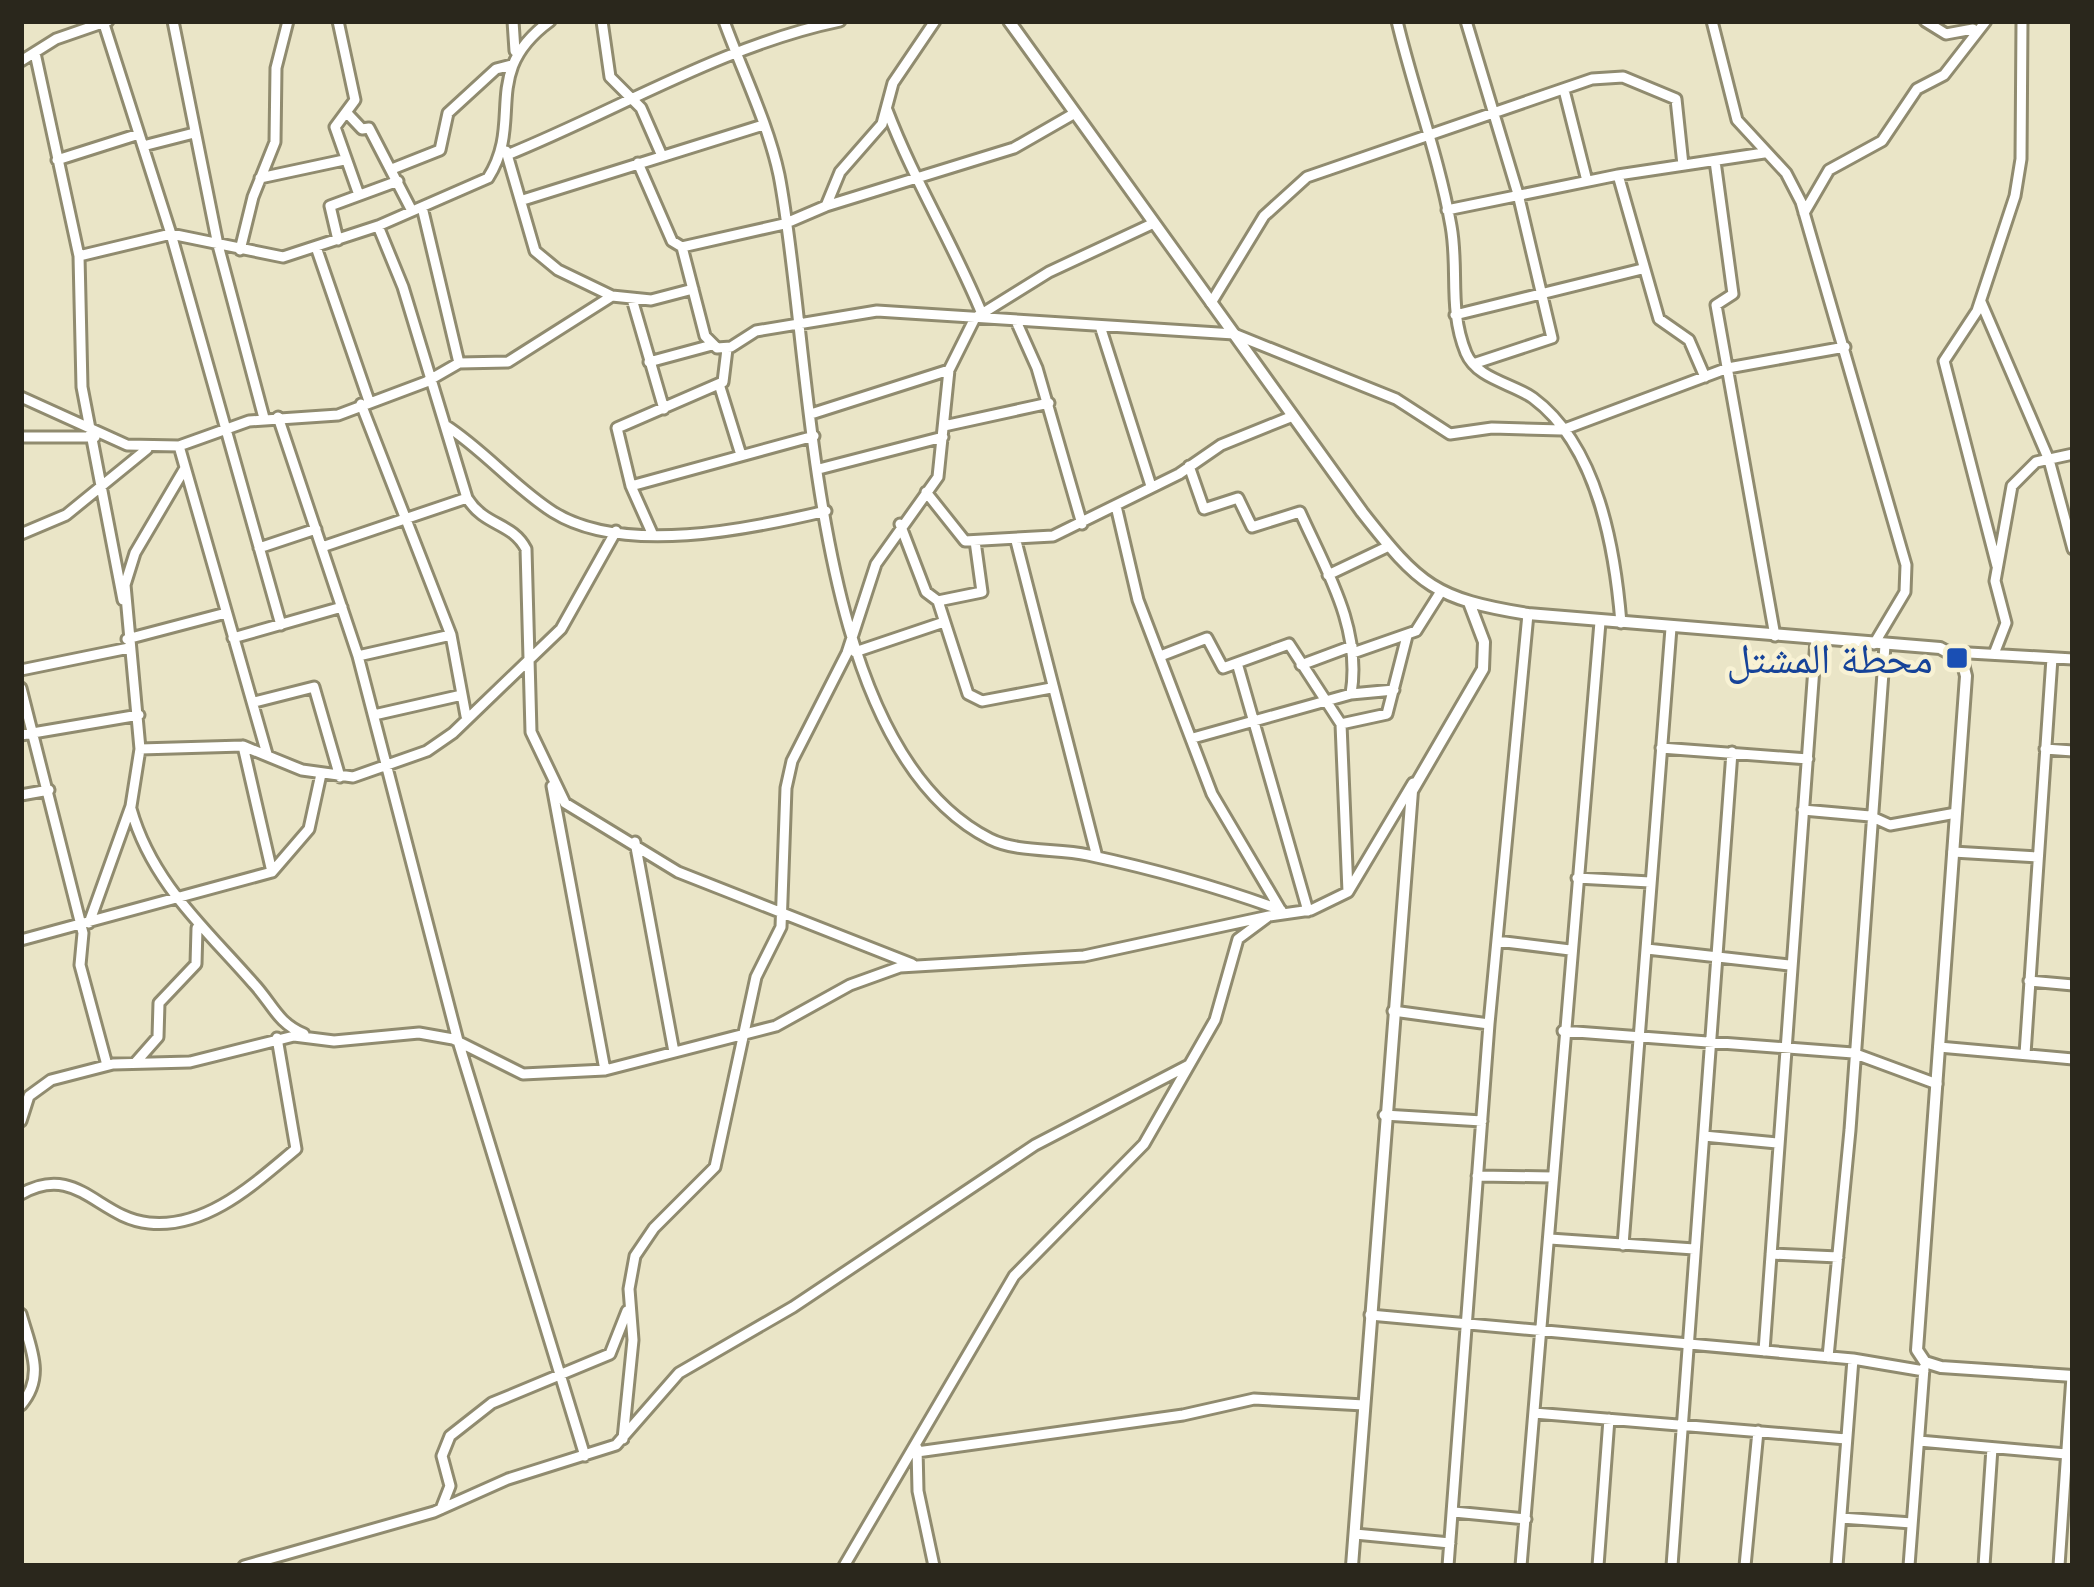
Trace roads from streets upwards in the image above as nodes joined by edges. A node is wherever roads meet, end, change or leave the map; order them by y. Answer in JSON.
{"nodes":[{"id":1,"x":173,"y":21,"type":"edge"},
{"id":2,"x":288,"y":21,"type":"edge"},
{"id":3,"x":338,"y":21,"type":"edge"},
{"id":4,"x":513,"y":21,"type":"edge"},
{"id":5,"x":550,"y":21,"type":"edge"},
{"id":6,"x":602,"y":21,"type":"edge"},
{"id":7,"x":724,"y":21,"type":"edge"},
{"id":8,"x":840,"y":21,"type":"edge"},
{"id":9,"x":935,"y":21,"type":"edge"},
{"id":10,"x":1010,"y":21,"type":"edge"},
{"id":11,"x":1397,"y":21,"type":"edge"},
{"id":12,"x":1466,"y":21,"type":"edge"},
{"id":13,"x":1712,"y":21,"type":"edge"},
{"id":14,"x":1925,"y":21,"type":"edge"},
{"id":15,"x":2022,"y":21,"type":"edge"},
{"id":16,"x":105,"y":22,"type":"edge"},
{"id":17,"x":1983,"y":24,"type":"edge"},
{"id":18,"x":35,"y":53,"type":"junction"},
{"id":19,"x":737,"y":57,"type":"junction"},
{"id":20,"x":513,"y":60,"type":"junction"},
{"id":21,"x":21,"y":61,"type":"edge"},
{"id":22,"x":1564,"y":90,"type":"junction"},
{"id":23,"x":633,"y":97,"type":"junction"},
{"id":24,"x":887,"y":110,"type":"junction"},
{"id":25,"x":346,"y":112,"type":"junction"},
{"id":26,"x":1075,"y":113,"type":"junction"},
{"id":27,"x":1491,"y":117,"type":"junction"},
{"id":28,"x":763,"y":125,"type":"junction"},
{"id":29,"x":194,"y":133,"type":"junction"},
{"id":30,"x":1426,"y":136,"type":"junction"},
{"id":31,"x":141,"y":140,"type":"junction"},
{"id":32,"x":502,"y":141,"type":"junction"},
{"id":33,"x":1765,"y":153,"type":"junction"},
{"id":34,"x":507,"y":155,"type":"junction"},
{"id":35,"x":662,"y":156,"type":"junction"},
{"id":36,"x":57,"y":160,"type":"junction"},
{"id":37,"x":344,"y":160,"type":"junction"},
{"id":38,"x":1714,"y":160,"type":"junction"},
{"id":39,"x":638,"y":163,"type":"junction"},
{"id":40,"x":1683,"y":165,"type":"junction"},
{"id":41,"x":392,"y":169,"type":"junction"},
{"id":42,"x":1618,"y":175,"type":"junction"},
{"id":43,"x":260,"y":178,"type":"junction"},
{"id":44,"x":915,"y":179,"type":"junction"},
{"id":45,"x":398,"y":181,"type":"junction"},
{"id":46,"x":1587,"y":181,"type":"junction"},
{"id":47,"x":1518,"y":194,"type":"junction"},
{"id":48,"x":359,"y":196,"type":"junction"},
{"id":49,"x":523,"y":200,"type":"junction"},
{"id":50,"x":826,"y":206,"type":"junction"},
{"id":51,"x":417,"y":209,"type":"junction"},
{"id":52,"x":1447,"y":210,"type":"junction"},
{"id":53,"x":1804,"y":213,"type":"junction"},
{"id":54,"x":784,"y":224,"type":"junction"},
{"id":55,"x":1154,"y":224,"type":"junction"},
{"id":56,"x":378,"y":226,"type":"junction"},
{"id":57,"x":171,"y":234,"type":"junction"},
{"id":58,"x":338,"y":240,"type":"junction"},
{"id":59,"x":218,"y":245,"type":"junction"},
{"id":60,"x":316,"y":247,"type":"junction"},
{"id":61,"x":682,"y":247,"type":"junction"},
{"id":62,"x":240,"y":250,"type":"junction"},
{"id":63,"x":79,"y":256,"type":"junction"},
{"id":64,"x":1642,"y":269,"type":"junction"},
{"id":65,"x":693,"y":290,"type":"junction"},
{"id":66,"x":612,"y":296,"type":"junction"},
{"id":67,"x":1543,"y":298,"type":"junction"},
{"id":68,"x":632,"y":299,"type":"junction"},
{"id":69,"x":1981,"y":302,"type":"junction"},
{"id":70,"x":1211,"y":303,"type":"junction"},
{"id":71,"x":1455,"y":315,"type":"junction"},
{"id":72,"x":979,"y":316,"type":"junction"},
{"id":73,"x":1016,"y":321,"type":"junction"},
{"id":74,"x":800,"y":323,"type":"junction"},
{"id":75,"x":1100,"y":326,"type":"junction"},
{"id":76,"x":1234,"y":334,"type":"junction"},
{"id":77,"x":712,"y":345,"type":"junction"},
{"id":78,"x":1846,"y":347,"type":"junction"},
{"id":79,"x":727,"y":349,"type":"junction"},
{"id":80,"x":459,"y":362,"type":"junction"},
{"id":81,"x":649,"y":362,"type":"junction"},
{"id":82,"x":1473,"y":364,"type":"junction"},
{"id":83,"x":1728,"y":368,"type":"junction"},
{"id":84,"x":949,"y":370,"type":"junction"},
{"id":85,"x":1705,"y":377,"type":"junction"},
{"id":86,"x":430,"y":380,"type":"junction"},
{"id":87,"x":719,"y":384,"type":"junction"},
{"id":88,"x":21,"y":397,"type":"edge"},
{"id":89,"x":365,"y":402,"type":"junction"},
{"id":90,"x":1049,"y":403,"type":"junction"},
{"id":91,"x":664,"y":409,"type":"junction"},
{"id":92,"x":811,"y":414,"type":"junction"},
{"id":93,"x":1293,"y":416,"type":"junction"},
{"id":94,"x":278,"y":417,"type":"junction"},
{"id":95,"x":264,"y":418,"type":"junction"},
{"id":96,"x":445,"y":425,"type":"junction"},
{"id":97,"x":223,"y":429,"type":"junction"},
{"id":98,"x":1562,"y":430,"type":"junction"},
{"id":99,"x":944,"y":432,"type":"junction"},
{"id":100,"x":94,"y":434,"type":"junction"},
{"id":101,"x":21,"y":436,"type":"edge"},
{"id":102,"x":814,"y":436,"type":"junction"},
{"id":103,"x":179,"y":446,"type":"junction"},
{"id":104,"x":147,"y":449,"type":"junction"},
{"id":105,"x":2073,"y":454,"type":"edge"},
{"id":106,"x":741,"y":455,"type":"junction"},
{"id":107,"x":2049,"y":460,"type":"junction"},
{"id":108,"x":1189,"y":466,"type":"junction"},
{"id":109,"x":185,"y":468,"type":"junction"},
{"id":110,"x":819,"y":469,"type":"junction"},
{"id":111,"x":103,"y":484,"type":"junction"},
{"id":112,"x":631,"y":486,"type":"junction"},
{"id":113,"x":1151,"y":486,"type":"junction"},
{"id":114,"x":926,"y":493,"type":"junction"},
{"id":115,"x":467,"y":497,"type":"junction"},
{"id":116,"x":1117,"y":506,"type":"junction"},
{"id":117,"x":826,"y":511,"type":"junction"},
{"id":118,"x":404,"y":517,"type":"junction"},
{"id":119,"x":900,"y":524,"type":"junction"},
{"id":120,"x":1082,"y":524,"type":"junction"},
{"id":121,"x":316,"y":530,"type":"junction"},
{"id":122,"x":616,"y":531,"type":"junction"},
{"id":123,"x":652,"y":532,"type":"junction"},
{"id":124,"x":21,"y":534,"type":"edge"},
{"id":125,"x":1016,"y":541,"type":"junction"},
{"id":126,"x":975,"y":542,"type":"junction"},
{"id":127,"x":1389,"y":546,"type":"junction"},
{"id":128,"x":322,"y":547,"type":"junction"},
{"id":129,"x":259,"y":548,"type":"junction"},
{"id":130,"x":2073,"y":549,"type":"edge"},
{"id":131,"x":1996,"y":566,"type":"junction"},
{"id":132,"x":1328,"y":575,"type":"junction"},
{"id":133,"x":1440,"y":593,"type":"junction"},
{"id":134,"x":123,"y":601,"type":"junction"},
{"id":135,"x":938,"y":601,"type":"junction"},
{"id":136,"x":1470,"y":605,"type":"junction"},
{"id":137,"x":342,"y":607,"type":"junction"},
{"id":138,"x":226,"y":613,"type":"junction"},
{"id":139,"x":1528,"y":614,"type":"junction"},
{"id":140,"x":944,"y":622,"type":"junction"},
{"id":141,"x":1600,"y":622,"type":"junction"},
{"id":142,"x":1621,"y":623,"type":"junction"},
{"id":143,"x":281,"y":625,"type":"junction"},
{"id":144,"x":1672,"y":628,"type":"junction"},
{"id":145,"x":451,"y":635,"type":"junction"},
{"id":146,"x":1407,"y":636,"type":"junction"},
{"id":147,"x":1775,"y":636,"type":"junction"},
{"id":148,"x":233,"y":638,"type":"junction"},
{"id":149,"x":850,"y":640,"type":"junction"},
{"id":150,"x":1816,"y":640,"type":"junction"},
{"id":151,"x":128,"y":644,"type":"junction"},
{"id":152,"x":1880,"y":645,"type":"junction"},
{"id":153,"x":1352,"y":650,"type":"junction"},
{"id":154,"x":855,"y":652,"type":"junction"},
{"id":155,"x":1952,"y":652,"type":"junction"},
{"id":156,"x":1979,"y":652,"type":"junction"},
{"id":157,"x":1994,"y":654,"type":"junction"},
{"id":158,"x":1163,"y":655,"type":"junction"},
{"id":159,"x":358,"y":656,"type":"junction"},
{"id":160,"x":2052,"y":658,"type":"junction"},
{"id":161,"x":2073,"y":659,"type":"edge"},
{"id":162,"x":1237,"y":663,"type":"junction"},
{"id":163,"x":527,"y":665,"type":"junction"},
{"id":164,"x":1301,"y":665,"type":"junction"},
{"id":165,"x":1964,"y":665,"type":"junction"},
{"id":166,"x":21,"y":670,"type":"edge"},
{"id":167,"x":21,"y":688,"type":"edge"},
{"id":168,"x":1052,"y":688,"type":"junction"},
{"id":169,"x":1394,"y":690,"type":"junction"},
{"id":170,"x":1351,"y":694,"type":"junction"},
{"id":171,"x":462,"y":695,"type":"junction"},
{"id":172,"x":255,"y":702,"type":"junction"},
{"id":173,"x":1330,"y":702,"type":"junction"},
{"id":174,"x":139,"y":715,"type":"junction"},
{"id":175,"x":374,"y":715,"type":"junction"},
{"id":176,"x":466,"y":716,"type":"junction"},
{"id":177,"x":1256,"y":722,"type":"junction"},
{"id":178,"x":1341,"y":724,"type":"junction"},
{"id":179,"x":27,"y":734,"type":"edge"},
{"id":180,"x":1193,"y":738,"type":"junction"},
{"id":181,"x":243,"y":746,"type":"junction"},
{"id":182,"x":140,"y":748,"type":"junction"},
{"id":183,"x":1661,"y":748,"type":"junction"},
{"id":184,"x":2045,"y":749,"type":"junction"},
{"id":185,"x":2073,"y":751,"type":"edge"},
{"id":186,"x":1732,"y":752,"type":"junction"},
{"id":187,"x":267,"y":754,"type":"junction"},
{"id":188,"x":1808,"y":759,"type":"junction"},
{"id":189,"x":389,"y":764,"type":"junction"},
{"id":190,"x":321,"y":774,"type":"junction"},
{"id":191,"x":550,"y":775,"type":"junction"},
{"id":192,"x":340,"y":777,"type":"junction"},
{"id":193,"x":1413,"y":783,"type":"junction"},
{"id":194,"x":49,"y":790,"type":"junction"},
{"id":195,"x":21,"y":795,"type":"edge"},
{"id":196,"x":130,"y":806,"type":"junction"},
{"id":197,"x":1803,"y":811,"type":"junction"},
{"id":198,"x":1956,"y":813,"type":"junction"},
{"id":199,"x":1870,"y":816,"type":"junction"},
{"id":200,"x":634,"y":842,"type":"junction"},
{"id":201,"x":1953,"y":852,"type":"junction"},
{"id":202,"x":1097,"y":857,"type":"junction"},
{"id":203,"x":2037,"y":857,"type":"junction"},
{"id":204,"x":272,"y":872,"type":"junction"},
{"id":205,"x":1577,"y":878,"type":"junction"},
{"id":206,"x":1650,"y":882,"type":"junction"},
{"id":207,"x":1348,"y":892,"type":"junction"},
{"id":208,"x":177,"y":901,"type":"junction"},
{"id":209,"x":783,"y":910,"type":"junction"},
{"id":210,"x":1308,"y":911,"type":"junction"},
{"id":211,"x":1282,"y":912,"type":"junction"},
{"id":212,"x":1269,"y":916,"type":"junction"},
{"id":213,"x":85,"y":924,"type":"junction"},
{"id":214,"x":197,"y":928,"type":"junction"},
{"id":215,"x":21,"y":940,"type":"edge"},
{"id":216,"x":1498,"y":941,"type":"junction"},
{"id":217,"x":1570,"y":950,"type":"junction"},
{"id":218,"x":1647,"y":950,"type":"junction"},
{"id":219,"x":1719,"y":959,"type":"junction"},
{"id":220,"x":1789,"y":964,"type":"junction"},
{"id":221,"x":916,"y":965,"type":"junction"},
{"id":222,"x":2029,"y":981,"type":"junction"},
{"id":223,"x":2073,"y":985,"type":"edge"},
{"id":224,"x":1393,"y":1011,"type":"junction"},
{"id":225,"x":1489,"y":1024,"type":"junction"},
{"id":226,"x":1563,"y":1031,"type":"junction"},
{"id":227,"x":746,"y":1034,"type":"junction"},
{"id":228,"x":1641,"y":1034,"type":"junction"},
{"id":229,"x":309,"y":1036,"type":"junction"},
{"id":230,"x":277,"y":1038,"type":"junction"},
{"id":231,"x":1712,"y":1040,"type":"junction"},
{"id":232,"x":458,"y":1041,"type":"junction"},
{"id":233,"x":1784,"y":1045,"type":"junction"},
{"id":234,"x":1939,"y":1047,"type":"junction"},
{"id":235,"x":674,"y":1052,"type":"junction"},
{"id":236,"x":1853,"y":1053,"type":"junction"},
{"id":237,"x":2025,"y":1054,"type":"junction"},
{"id":238,"x":2073,"y":1059,"type":"edge"},
{"id":239,"x":136,"y":1062,"type":"junction"},
{"id":240,"x":107,"y":1065,"type":"junction"},
{"id":241,"x":1189,"y":1065,"type":"junction"},
{"id":242,"x":605,"y":1070,"type":"junction"},
{"id":243,"x":1936,"y":1084,"type":"junction"},
{"id":244,"x":1384,"y":1115,"type":"junction"},
{"id":245,"x":21,"y":1121,"type":"edge"},
{"id":246,"x":1483,"y":1121,"type":"junction"},
{"id":247,"x":1704,"y":1136,"type":"junction"},
{"id":248,"x":1777,"y":1143,"type":"junction"},
{"id":249,"x":1477,"y":1176,"type":"junction"},
{"id":250,"x":1553,"y":1177,"type":"junction"},
{"id":251,"x":21,"y":1194,"type":"edge"},
{"id":252,"x":1550,"y":1239,"type":"junction"},
{"id":253,"x":1623,"y":1244,"type":"junction"},
{"id":254,"x":1694,"y":1249,"type":"junction"},
{"id":255,"x":1771,"y":1254,"type":"junction"},
{"id":256,"x":1838,"y":1257,"type":"junction"},
{"id":257,"x":629,"y":1300,"type":"junction"},
{"id":258,"x":21,"y":1314,"type":"edge"},
{"id":259,"x":1370,"y":1316,"type":"junction"},
{"id":260,"x":1469,"y":1327,"type":"junction"},
{"id":261,"x":1540,"y":1334,"type":"junction"},
{"id":262,"x":1688,"y":1346,"type":"junction"},
{"id":263,"x":1764,"y":1351,"type":"junction"},
{"id":264,"x":1828,"y":1357,"type":"junction"},
{"id":265,"x":1853,"y":1359,"type":"junction"},
{"id":266,"x":1924,"y":1366,"type":"junction"},
{"id":267,"x":2073,"y":1376,"type":"edge"},
{"id":268,"x":559,"y":1378,"type":"junction"},
{"id":269,"x":21,"y":1405,"type":"edge"},
{"id":270,"x":1364,"y":1405,"type":"junction"},
{"id":271,"x":1534,"y":1413,"type":"junction"},
{"id":272,"x":1609,"y":1419,"type":"junction"},
{"id":273,"x":1682,"y":1424,"type":"junction"},
{"id":274,"x":1758,"y":1431,"type":"junction"},
{"id":275,"x":623,"y":1439,"type":"junction"},
{"id":276,"x":1846,"y":1439,"type":"junction"},
{"id":277,"x":1919,"y":1441,"type":"junction"},
{"id":278,"x":916,"y":1447,"type":"junction"},
{"id":279,"x":1992,"y":1448,"type":"junction"},
{"id":280,"x":2066,"y":1454,"type":"junction"},
{"id":281,"x":585,"y":1456,"type":"junction"},
{"id":282,"x":441,"y":1508,"type":"junction"},
{"id":283,"x":1454,"y":1512,"type":"junction"},
{"id":284,"x":1841,"y":1517,"type":"junction"},
{"id":285,"x":1526,"y":1519,"type":"junction"},
{"id":286,"x":1912,"y":1523,"type":"junction"},
{"id":287,"x":1354,"y":1534,"type":"junction"},
{"id":288,"x":1450,"y":1543,"type":"junction"},
{"id":289,"x":2060,"y":1550,"type":"junction"},
{"id":290,"x":2073,"y":1551,"type":"edge"},
{"id":291,"x":244,"y":1566,"type":"edge"},
{"id":292,"x":844,"y":1566,"type":"edge"},
{"id":293,"x":934,"y":1566,"type":"edge"},
{"id":294,"x":1352,"y":1566,"type":"edge"},
{"id":295,"x":1448,"y":1566,"type":"edge"},
{"id":296,"x":1521,"y":1566,"type":"edge"},
{"id":297,"x":1598,"y":1566,"type":"edge"},
{"id":298,"x":1672,"y":1566,"type":"edge"},
{"id":299,"x":1745,"y":1566,"type":"edge"},
{"id":300,"x":1838,"y":1566,"type":"edge"},
{"id":301,"x":1909,"y":1566,"type":"edge"},
{"id":302,"x":1984,"y":1566,"type":"edge"},
{"id":303,"x":2059,"y":1566,"type":"edge"}],
"edges":[{"from":1,"to":29,"type":"street"},
{"from":2,"to":43,"type":"street"},
{"from":3,"to":25,"type":"street"},
{"from":4,"to":20,"type":"street"},
{"from":5,"to":20,"type":"street"},
{"from":6,"to":23,"type":"street"},
{"from":7,"to":19,"type":"street"},
{"from":8,"to":19,"type":"street"},
{"from":9,"to":24,"type":"street"},
{"from":10,"to":26,"type":"street"},
{"from":11,"to":30,"type":"street"},
{"from":12,"to":27,"type":"street"},
{"from":13,"to":33,"type":"street"},
{"from":14,"to":17,"type":"street"},
{"from":15,"to":69,"type":"street"},
{"from":16,"to":18,"type":"street"},
{"from":16,"to":31,"type":"street"},
{"from":17,"to":53,"type":"street"},
{"from":18,"to":21,"type":"street"},
{"from":18,"to":36,"type":"street"},
{"from":19,"to":23,"type":"street"},
{"from":19,"to":28,"type":"street"},
{"from":20,"to":32,"type":"street"},
{"from":20,"to":41,"type":"street"},
{"from":22,"to":27,"type":"street"},
{"from":22,"to":40,"type":"street"},
{"from":22,"to":46,"type":"street"},
{"from":23,"to":34,"type":"street"},
{"from":23,"to":35,"type":"street"},
{"from":24,"to":44,"type":"street"},
{"from":24,"to":50,"type":"street"},
{"from":25,"to":37,"type":"street"},
{"from":25,"to":41,"type":"street"},
{"from":26,"to":44,"type":"street"},
{"from":26,"to":55,"type":"street"},
{"from":27,"to":30,"type":"street"},
{"from":27,"to":47,"type":"street"},
{"from":28,"to":35,"type":"street"},
{"from":28,"to":54,"type":"street"},
{"from":29,"to":31,"type":"street"},
{"from":29,"to":59,"type":"street"},
{"from":30,"to":52,"type":"street"},
{"from":30,"to":70,"type":"street"},
{"from":31,"to":36,"type":"street"},
{"from":31,"to":57,"type":"street"},
{"from":32,"to":34,"type":"street"},
{"from":32,"to":51,"type":"street"},
{"from":33,"to":38,"type":"street"},
{"from":33,"to":53,"type":"street"},
{"from":34,"to":49,"type":"street"},
{"from":35,"to":39,"type":"street"},
{"from":36,"to":63,"type":"street"},
{"from":37,"to":43,"type":"street"},
{"from":37,"to":48,"type":"street"},
{"from":38,"to":40,"type":"street"},
{"from":38,"to":83,"type":"street"},
{"from":39,"to":49,"type":"street"},
{"from":39,"to":61,"type":"street"},
{"from":40,"to":42,"type":"street"},
{"from":41,"to":45,"type":"street"},
{"from":42,"to":46,"type":"street"},
{"from":42,"to":64,"type":"street"},
{"from":43,"to":62,"type":"street"},
{"from":44,"to":50,"type":"street"},
{"from":44,"to":72,"type":"street"},
{"from":45,"to":48,"type":"street"},
{"from":45,"to":51,"type":"street"},
{"from":46,"to":47,"type":"street"},
{"from":47,"to":52,"type":"street"},
{"from":47,"to":67,"type":"street"},
{"from":48,"to":58,"type":"street"},
{"from":49,"to":66,"type":"street"},
{"from":50,"to":54,"type":"street"},
{"from":51,"to":56,"type":"street"},
{"from":51,"to":80,"type":"street"},
{"from":52,"to":71,"type":"street"},
{"from":53,"to":78,"type":"street"},
{"from":54,"to":61,"type":"street"},
{"from":54,"to":74,"type":"street"},
{"from":55,"to":70,"type":"street"},
{"from":55,"to":72,"type":"street"},
{"from":56,"to":58,"type":"street"},
{"from":56,"to":86,"type":"street"},
{"from":57,"to":59,"type":"street"},
{"from":57,"to":63,"type":"street"},
{"from":57,"to":97,"type":"street"},
{"from":58,"to":60,"type":"street"},
{"from":59,"to":62,"type":"street"},
{"from":59,"to":95,"type":"street"},
{"from":60,"to":62,"type":"street"},
{"from":60,"to":89,"type":"street"},
{"from":61,"to":65,"type":"street"},
{"from":63,"to":100,"type":"street"},
{"from":64,"to":67,"type":"street"},
{"from":64,"to":85,"type":"street"},
{"from":65,"to":68,"type":"street"},
{"from":65,"to":77,"type":"street"},
{"from":66,"to":68,"type":"street"},
{"from":66,"to":80,"type":"street"},
{"from":67,"to":71,"type":"street"},
{"from":67,"to":82,"type":"street"},
{"from":68,"to":81,"type":"street"},
{"from":69,"to":107,"type":"street"},
{"from":69,"to":131,"type":"street"},
{"from":70,"to":76,"type":"street"},
{"from":71,"to":82,"type":"street"},
{"from":72,"to":73,"type":"street"},
{"from":72,"to":74,"type":"street"},
{"from":72,"to":84,"type":"street"},
{"from":73,"to":75,"type":"street"},
{"from":73,"to":90,"type":"street"},
{"from":74,"to":79,"type":"street"},
{"from":74,"to":92,"type":"street"},
{"from":75,"to":76,"type":"street"},
{"from":75,"to":113,"type":"street"},
{"from":76,"to":93,"type":"street"},
{"from":76,"to":98,"type":"street"},
{"from":77,"to":79,"type":"street"},
{"from":77,"to":81,"type":"street"},
{"from":78,"to":83,"type":"street"},
{"from":78,"to":152,"type":"street"},
{"from":79,"to":87,"type":"street"},
{"from":80,"to":86,"type":"street"},
{"from":81,"to":91,"type":"street"},
{"from":82,"to":98,"type":"street"},
{"from":83,"to":85,"type":"street"},
{"from":83,"to":147,"type":"street"},
{"from":84,"to":92,"type":"street"},
{"from":84,"to":99,"type":"street"},
{"from":85,"to":98,"type":"street"},
{"from":86,"to":89,"type":"street"},
{"from":86,"to":96,"type":"street"},
{"from":87,"to":91,"type":"street"},
{"from":87,"to":106,"type":"street"},
{"from":88,"to":100,"type":"street"},
{"from":89,"to":94,"type":"street"},
{"from":89,"to":118,"type":"street"},
{"from":90,"to":99,"type":"street"},
{"from":90,"to":120,"type":"street"},
{"from":91,"to":112,"type":"street"},
{"from":92,"to":102,"type":"street"},
{"from":93,"to":108,"type":"street"},
{"from":93,"to":127,"type":"street"},
{"from":94,"to":95,"type":"street"},
{"from":94,"to":121,"type":"street"},
{"from":95,"to":97,"type":"street"},
{"from":96,"to":115,"type":"street"},
{"from":96,"to":122,"type":"street"},
{"from":97,"to":103,"type":"street"},
{"from":97,"to":129,"type":"street"},
{"from":98,"to":142,"type":"street"},
{"from":99,"to":110,"type":"street"},
{"from":99,"to":114,"type":"street"},
{"from":100,"to":101,"type":"street"},
{"from":100,"to":104,"type":"street"},
{"from":100,"to":111,"type":"street"},
{"from":102,"to":106,"type":"street"},
{"from":102,"to":110,"type":"street"},
{"from":103,"to":104,"type":"street"},
{"from":103,"to":109,"type":"street"},
{"from":104,"to":111,"type":"street"},
{"from":105,"to":107,"type":"street"},
{"from":106,"to":112,"type":"street"},
{"from":107,"to":130,"type":"street"},
{"from":107,"to":131,"type":"street"},
{"from":108,"to":113,"type":"street"},
{"from":108,"to":132,"type":"street"},
{"from":109,"to":134,"type":"street"},
{"from":109,"to":138,"type":"street"},
{"from":110,"to":117,"type":"street"},
{"from":111,"to":124,"type":"street"},
{"from":111,"to":134,"type":"street"},
{"from":112,"to":123,"type":"street"},
{"from":113,"to":116,"type":"street"},
{"from":114,"to":119,"type":"street"},
{"from":114,"to":126,"type":"street"},
{"from":115,"to":118,"type":"street"},
{"from":115,"to":163,"type":"street"},
{"from":116,"to":120,"type":"street"},
{"from":116,"to":158,"type":"street"},
{"from":117,"to":123,"type":"street"},
{"from":117,"to":149,"type":"street"},
{"from":118,"to":128,"type":"street"},
{"from":118,"to":145,"type":"street"},
{"from":119,"to":135,"type":"street"},
{"from":119,"to":149,"type":"street"},
{"from":120,"to":125,"type":"street"},
{"from":121,"to":128,"type":"street"},
{"from":121,"to":129,"type":"street"},
{"from":122,"to":123,"type":"street"},
{"from":122,"to":163,"type":"street"},
{"from":125,"to":126,"type":"street"},
{"from":125,"to":168,"type":"street"},
{"from":126,"to":135,"type":"street"},
{"from":127,"to":132,"type":"street"},
{"from":127,"to":133,"type":"street"},
{"from":128,"to":137,"type":"street"},
{"from":129,"to":143,"type":"street"},
{"from":131,"to":157,"type":"street"},
{"from":132,"to":153,"type":"street"},
{"from":133,"to":136,"type":"street"},
{"from":133,"to":146,"type":"street"},
{"from":134,"to":151,"type":"street"},
{"from":135,"to":140,"type":"street"},
{"from":136,"to":139,"type":"street"},
{"from":136,"to":193,"type":"street"},
{"from":137,"to":143,"type":"street"},
{"from":137,"to":159,"type":"street"},
{"from":138,"to":148,"type":"street"},
{"from":138,"to":151,"type":"street"},
{"from":139,"to":141,"type":"street"},
{"from":139,"to":216,"type":"street"},
{"from":140,"to":154,"type":"street"},
{"from":140,"to":168,"type":"street"},
{"from":141,"to":142,"type":"street"},
{"from":141,"to":205,"type":"street"},
{"from":142,"to":144,"type":"street"},
{"from":143,"to":148,"type":"street"},
{"from":144,"to":147,"type":"street"},
{"from":144,"to":183,"type":"street"},
{"from":145,"to":159,"type":"street"},
{"from":145,"to":171,"type":"street"},
{"from":146,"to":153,"type":"street"},
{"from":146,"to":169,"type":"street"},
{"from":147,"to":150,"type":"street"},
{"from":148,"to":172,"type":"street"},
{"from":149,"to":154,"type":"street"},
{"from":149,"to":209,"type":"street"},
{"from":150,"to":152,"type":"street"},
{"from":150,"to":188,"type":"street"},
{"from":151,"to":166,"type":"street"},
{"from":151,"to":174,"type":"street"},
{"from":152,"to":155,"type":"street"},
{"from":152,"to":199,"type":"street"},
{"from":153,"to":164,"type":"street"},
{"from":153,"to":170,"type":"street"},
{"from":154,"to":202,"type":"street"},
{"from":155,"to":156,"type":"street"},
{"from":155,"to":165,"type":"street"},
{"from":156,"to":157,"type":"street"},
{"from":156,"to":165,"type":"street"},
{"from":157,"to":160,"type":"street"},
{"from":158,"to":162,"type":"street"},
{"from":158,"to":180,"type":"street"},
{"from":159,"to":175,"type":"street"},
{"from":160,"to":161,"type":"street"},
{"from":160,"to":184,"type":"street"},
{"from":162,"to":164,"type":"street"},
{"from":162,"to":177,"type":"street"},
{"from":163,"to":176,"type":"street"},
{"from":163,"to":191,"type":"street"},
{"from":164,"to":173,"type":"street"},
{"from":165,"to":198,"type":"street"},
{"from":167,"to":179,"type":"street"},
{"from":168,"to":202,"type":"street"},
{"from":169,"to":170,"type":"street"},
{"from":169,"to":178,"type":"street"},
{"from":170,"to":173,"type":"street"},
{"from":171,"to":175,"type":"street"},
{"from":171,"to":176,"type":"street"},
{"from":172,"to":187,"type":"street"},
{"from":172,"to":192,"type":"street"},
{"from":173,"to":177,"type":"street"},
{"from":173,"to":178,"type":"street"},
{"from":174,"to":179,"type":"street"},
{"from":174,"to":182,"type":"street"},
{"from":175,"to":189,"type":"street"},
{"from":176,"to":189,"type":"street"},
{"from":177,"to":180,"type":"street"},
{"from":177,"to":210,"type":"street"},
{"from":178,"to":207,"type":"street"},
{"from":179,"to":194,"type":"street"},
{"from":180,"to":211,"type":"street"},
{"from":181,"to":182,"type":"street"},
{"from":181,"to":187,"type":"street"},
{"from":181,"to":204,"type":"street"},
{"from":182,"to":196,"type":"street"},
{"from":183,"to":186,"type":"street"},
{"from":183,"to":206,"type":"street"},
{"from":184,"to":185,"type":"street"},
{"from":184,"to":203,"type":"street"},
{"from":186,"to":188,"type":"street"},
{"from":186,"to":219,"type":"street"},
{"from":187,"to":190,"type":"street"},
{"from":188,"to":197,"type":"street"},
{"from":189,"to":192,"type":"street"},
{"from":189,"to":232,"type":"street"},
{"from":190,"to":192,"type":"street"},
{"from":190,"to":204,"type":"street"},
{"from":191,"to":200,"type":"street"},
{"from":191,"to":242,"type":"street"},
{"from":193,"to":207,"type":"street"},
{"from":193,"to":224,"type":"street"},
{"from":194,"to":195,"type":"street"},
{"from":194,"to":213,"type":"street"},
{"from":196,"to":208,"type":"street"},
{"from":196,"to":213,"type":"street"},
{"from":197,"to":199,"type":"street"},
{"from":197,"to":220,"type":"street"},
{"from":198,"to":199,"type":"street"},
{"from":198,"to":201,"type":"street"},
{"from":199,"to":236,"type":"street"},
{"from":200,"to":209,"type":"street"},
{"from":200,"to":235,"type":"street"},
{"from":201,"to":203,"type":"street"},
{"from":201,"to":234,"type":"street"},
{"from":202,"to":211,"type":"street"},
{"from":203,"to":222,"type":"street"},
{"from":204,"to":208,"type":"street"},
{"from":205,"to":206,"type":"street"},
{"from":205,"to":217,"type":"street"},
{"from":206,"to":218,"type":"street"},
{"from":207,"to":210,"type":"street"},
{"from":208,"to":213,"type":"street"},
{"from":208,"to":214,"type":"street"},
{"from":209,"to":221,"type":"street"},
{"from":209,"to":227,"type":"street"},
{"from":210,"to":211,"type":"street"},
{"from":211,"to":212,"type":"street"},
{"from":212,"to":221,"type":"street"},
{"from":212,"to":241,"type":"street"},
{"from":213,"to":215,"type":"street"},
{"from":213,"to":240,"type":"street"},
{"from":214,"to":229,"type":"street"},
{"from":214,"to":239,"type":"street"},
{"from":216,"to":217,"type":"street"},
{"from":216,"to":225,"type":"street"},
{"from":217,"to":226,"type":"street"},
{"from":218,"to":219,"type":"street"},
{"from":218,"to":228,"type":"street"},
{"from":219,"to":220,"type":"street"},
{"from":219,"to":231,"type":"street"},
{"from":220,"to":233,"type":"street"},
{"from":221,"to":227,"type":"street"},
{"from":222,"to":223,"type":"street"},
{"from":222,"to":237,"type":"street"},
{"from":224,"to":225,"type":"street"},
{"from":224,"to":244,"type":"street"},
{"from":225,"to":246,"type":"street"},
{"from":226,"to":228,"type":"street"},
{"from":226,"to":250,"type":"street"},
{"from":227,"to":235,"type":"street"},
{"from":227,"to":257,"type":"street"},
{"from":228,"to":231,"type":"street"},
{"from":228,"to":253,"type":"street"},
{"from":229,"to":230,"type":"street"},
{"from":229,"to":232,"type":"street"},
{"from":230,"to":239,"type":"street"},
{"from":230,"to":251,"type":"street"},
{"from":231,"to":233,"type":"street"},
{"from":231,"to":247,"type":"street"},
{"from":232,"to":242,"type":"street"},
{"from":232,"to":268,"type":"street"},
{"from":233,"to":236,"type":"street"},
{"from":233,"to":248,"type":"street"},
{"from":234,"to":237,"type":"street"},
{"from":234,"to":243,"type":"street"},
{"from":235,"to":242,"type":"street"},
{"from":236,"to":243,"type":"street"},
{"from":236,"to":256,"type":"street"},
{"from":237,"to":238,"type":"street"},
{"from":239,"to":240,"type":"street"},
{"from":240,"to":245,"type":"street"},
{"from":241,"to":275,"type":"street"},
{"from":241,"to":278,"type":"street"},
{"from":243,"to":266,"type":"street"},
{"from":244,"to":246,"type":"street"},
{"from":244,"to":259,"type":"street"},
{"from":246,"to":249,"type":"street"},
{"from":247,"to":248,"type":"street"},
{"from":247,"to":254,"type":"street"},
{"from":248,"to":255,"type":"street"},
{"from":249,"to":250,"type":"street"},
{"from":249,"to":260,"type":"street"},
{"from":250,"to":252,"type":"street"},
{"from":252,"to":253,"type":"street"},
{"from":252,"to":261,"type":"street"},
{"from":253,"to":254,"type":"street"},
{"from":254,"to":262,"type":"street"},
{"from":255,"to":256,"type":"street"},
{"from":255,"to":263,"type":"street"},
{"from":256,"to":264,"type":"street"},
{"from":257,"to":268,"type":"street"},
{"from":257,"to":275,"type":"street"},
{"from":258,"to":269,"type":"street"},
{"from":259,"to":260,"type":"street"},
{"from":259,"to":270,"type":"street"},
{"from":260,"to":261,"type":"street"},
{"from":260,"to":283,"type":"street"},
{"from":261,"to":262,"type":"street"},
{"from":261,"to":271,"type":"street"},
{"from":262,"to":263,"type":"street"},
{"from":262,"to":273,"type":"street"},
{"from":263,"to":264,"type":"street"},
{"from":264,"to":265,"type":"street"},
{"from":265,"to":266,"type":"street"},
{"from":265,"to":276,"type":"street"},
{"from":266,"to":267,"type":"street"},
{"from":266,"to":277,"type":"street"},
{"from":267,"to":280,"type":"street"},
{"from":268,"to":281,"type":"street"},
{"from":268,"to":282,"type":"street"},
{"from":270,"to":278,"type":"street"},
{"from":270,"to":287,"type":"street"},
{"from":271,"to":272,"type":"street"},
{"from":271,"to":285,"type":"street"},
{"from":272,"to":273,"type":"street"},
{"from":272,"to":297,"type":"street"},
{"from":273,"to":274,"type":"street"},
{"from":273,"to":298,"type":"street"},
{"from":274,"to":276,"type":"street"},
{"from":274,"to":299,"type":"street"},
{"from":275,"to":281,"type":"street"},
{"from":276,"to":284,"type":"street"},
{"from":277,"to":279,"type":"street"},
{"from":277,"to":286,"type":"street"},
{"from":278,"to":292,"type":"street"},
{"from":278,"to":293,"type":"street"},
{"from":279,"to":280,"type":"street"},
{"from":279,"to":302,"type":"street"},
{"from":280,"to":289,"type":"street"},
{"from":281,"to":282,"type":"street"},
{"from":282,"to":291,"type":"street"},
{"from":283,"to":285,"type":"street"},
{"from":283,"to":288,"type":"street"},
{"from":284,"to":286,"type":"street"},
{"from":284,"to":300,"type":"street"},
{"from":285,"to":296,"type":"street"},
{"from":286,"to":301,"type":"street"},
{"from":287,"to":288,"type":"street"},
{"from":287,"to":294,"type":"street"},
{"from":288,"to":295,"type":"street"},
{"from":289,"to":290,"type":"street"},
{"from":289,"to":303,"type":"street"}]}
